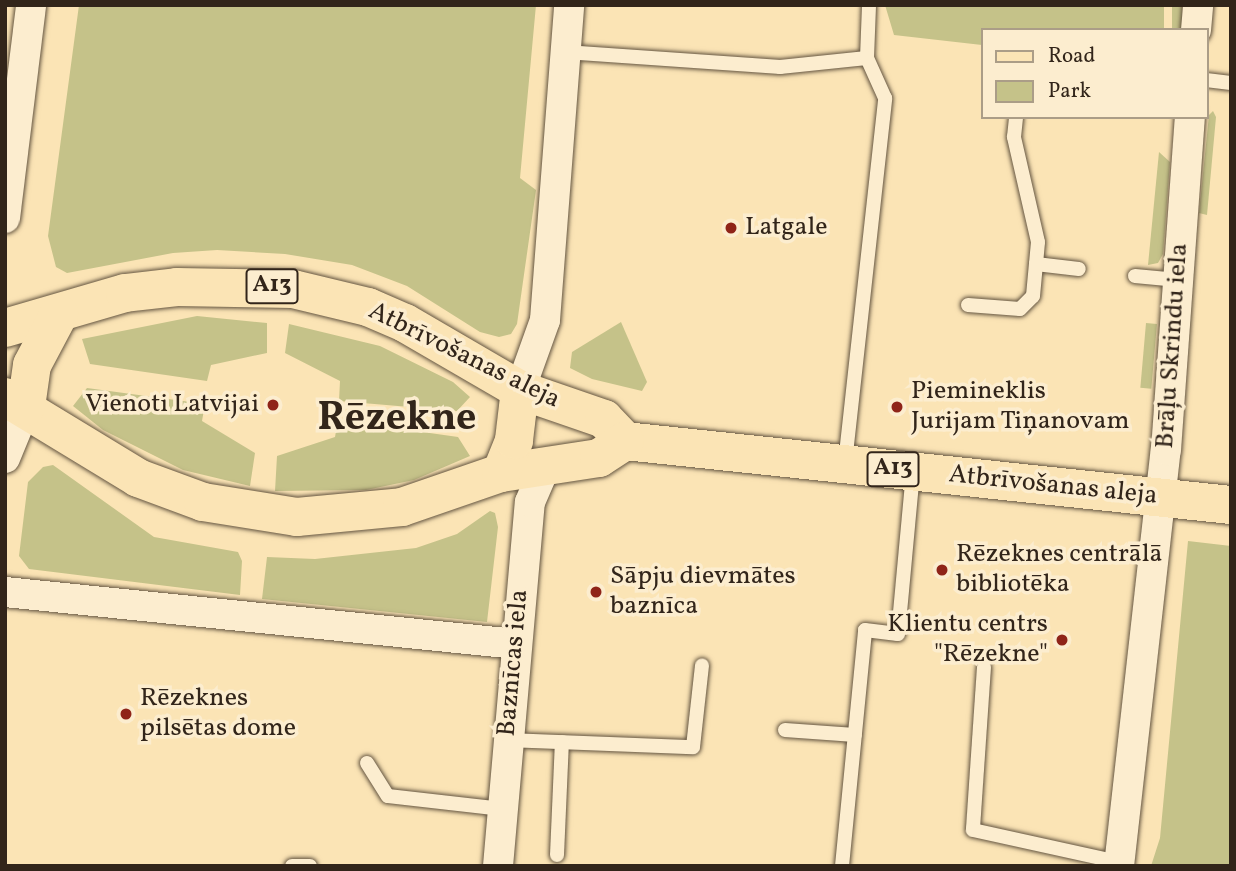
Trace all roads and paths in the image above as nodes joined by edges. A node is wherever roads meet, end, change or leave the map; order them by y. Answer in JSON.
{"nodes":[{"id":1,"x":31,"y":5,"type":"edge"},
{"id":2,"x":569,"y":5,"type":"edge"},
{"id":3,"x":869,"y":5,"type":"edge"},
{"id":4,"x":1199,"y":5,"type":"edge"},
{"id":5,"x":1196,"y":28,"type":"edge"},
{"id":6,"x":565,"y":52,"type":"junction"},
{"id":7,"x":867,"y":58,"type":"junction"},
{"id":8,"x":1208,"y":80,"type":"edge"},
{"id":9,"x":1231,"y":83,"type":"edge"},
{"id":10,"x":1016,"y":119,"type":"edge"},
{"id":11,"x":1190,"y":119,"type":"edge"},
{"id":12,"x":5,"y":218,"type":"edge"},
{"id":13,"x":1036,"y":264,"type":"junction"},
{"id":14,"x":1079,"y":269,"type":"dead end"},
{"id":15,"x":1135,"y":276,"type":"dead end"},
{"id":16,"x":1178,"y":280,"type":"junction"},
{"id":17,"x":968,"y":305,"type":"dead end"},
{"id":18,"x":59,"y":314,"type":"junction"},
{"id":19,"x":5,"y":328,"type":"edge"},
{"id":20,"x":520,"y":390,"type":"junction"},
{"id":21,"x":16,"y":402,"type":"edge"},
{"id":22,"x":625,"y":440,"type":"junction"},
{"id":23,"x":5,"y":458,"type":"edge"},
{"id":24,"x":547,"y":464,"type":"junction"},
{"id":25,"x":845,"y":464,"type":"junction"},
{"id":26,"x":914,"y":471,"type":"junction"},
{"id":27,"x":500,"y":473,"type":"junction"},
{"id":28,"x":1160,"y":497,"type":"junction"},
{"id":29,"x":1231,"y":505,"type":"edge"},
{"id":30,"x":5,"y":592,"type":"edge"},
{"id":31,"x":516,"y":644,"type":"junction"},
{"id":32,"x":702,"y":665,"type":"dead end"},
{"id":33,"x":984,"y":667,"type":"dead end"},
{"id":34,"x":785,"y":730,"type":"dead end"},
{"id":35,"x":855,"y":735,"type":"junction"},
{"id":36,"x":507,"y":740,"type":"junction"},
{"id":37,"x":562,"y":742,"type":"junction"},
{"id":38,"x":367,"y":763,"type":"dead end"},
{"id":39,"x":502,"y":809,"type":"junction"},
{"id":40,"x":557,"y":855,"type":"dead end"},
{"id":41,"x":1119,"y":864,"type":"edge"},
{"id":42,"x":292,"y":866,"type":"edge"},
{"id":43,"x":310,"y":866,"type":"edge"},
{"id":44,"x":498,"y":866,"type":"edge"},
{"id":45,"x":842,"y":866,"type":"edge"}],
"edges":[{"from":1,"to":12,"type":"street"},
{"from":2,"to":6,"type":"street"},
{"from":3,"to":7,"type":"lane"},
{"from":4,"to":5,"type":"street"},
{"from":6,"to":7,"type":"lane"},
{"from":6,"to":20,"type":"street"},
{"from":7,"to":25,"type":"lane"},
{"from":8,"to":9,"type":"lane"},
{"from":10,"to":13,"type":"lane"},
{"from":11,"to":16,"type":"street","name":"Brāļu Skrindu iela"},
{"from":13,"to":14,"type":"lane"},
{"from":13,"to":17,"type":"lane"},
{"from":15,"to":16,"type":"lane"},
{"from":16,"to":28,"type":"street","name":"Brāļu Skrindu iela"},
{"from":18,"to":19,"type":"main road","name":"Atbrīvošanas aleja","number":"A13"},
{"from":18,"to":20,"type":"main road","name":"Atbrīvošanas aleja","number":"A13"},
{"from":18,"to":21,"type":"main road"},
{"from":20,"to":22,"type":"main road","name":"Atbrīvošanas aleja","number":"A13"},
{"from":20,"to":27,"type":"main road"},
{"from":21,"to":23,"type":"street"},
{"from":21,"to":27,"type":"main road"},
{"from":22,"to":24,"type":"main road"},
{"from":22,"to":25,"type":"main road","name":"Atbrīvošanas aleja","number":"A13"},
{"from":24,"to":27,"type":"main road"},
{"from":24,"to":31,"type":"street","name":"Baznīcas iela"},
{"from":25,"to":26,"type":"main road","name":"Atbrīvošanas aleja","number":"A13"},
{"from":26,"to":28,"type":"main road","name":"Atbrīvošanas aleja","number":"A13"},
{"from":26,"to":35,"type":"lane"},
{"from":28,"to":29,"type":"main road","name":"Atbrīvošanas aleja","number":"A13"},
{"from":28,"to":41,"type":"street","name":"Brāļu Skrindu iela"},
{"from":30,"to":31,"type":"street"},
{"from":31,"to":36,"type":"street","name":"Baznīcas iela"},
{"from":32,"to":37,"type":"lane"},
{"from":33,"to":41,"type":"lane"},
{"from":34,"to":35,"type":"lane"},
{"from":35,"to":45,"type":"lane"},
{"from":36,"to":37,"type":"lane"},
{"from":36,"to":39,"type":"street","name":"Baznīcas iela"},
{"from":37,"to":40,"type":"lane"},
{"from":38,"to":39,"type":"lane"},
{"from":39,"to":44,"type":"street","name":"Baznīcas iela"},
{"from":42,"to":43,"type":"lane"}]}
